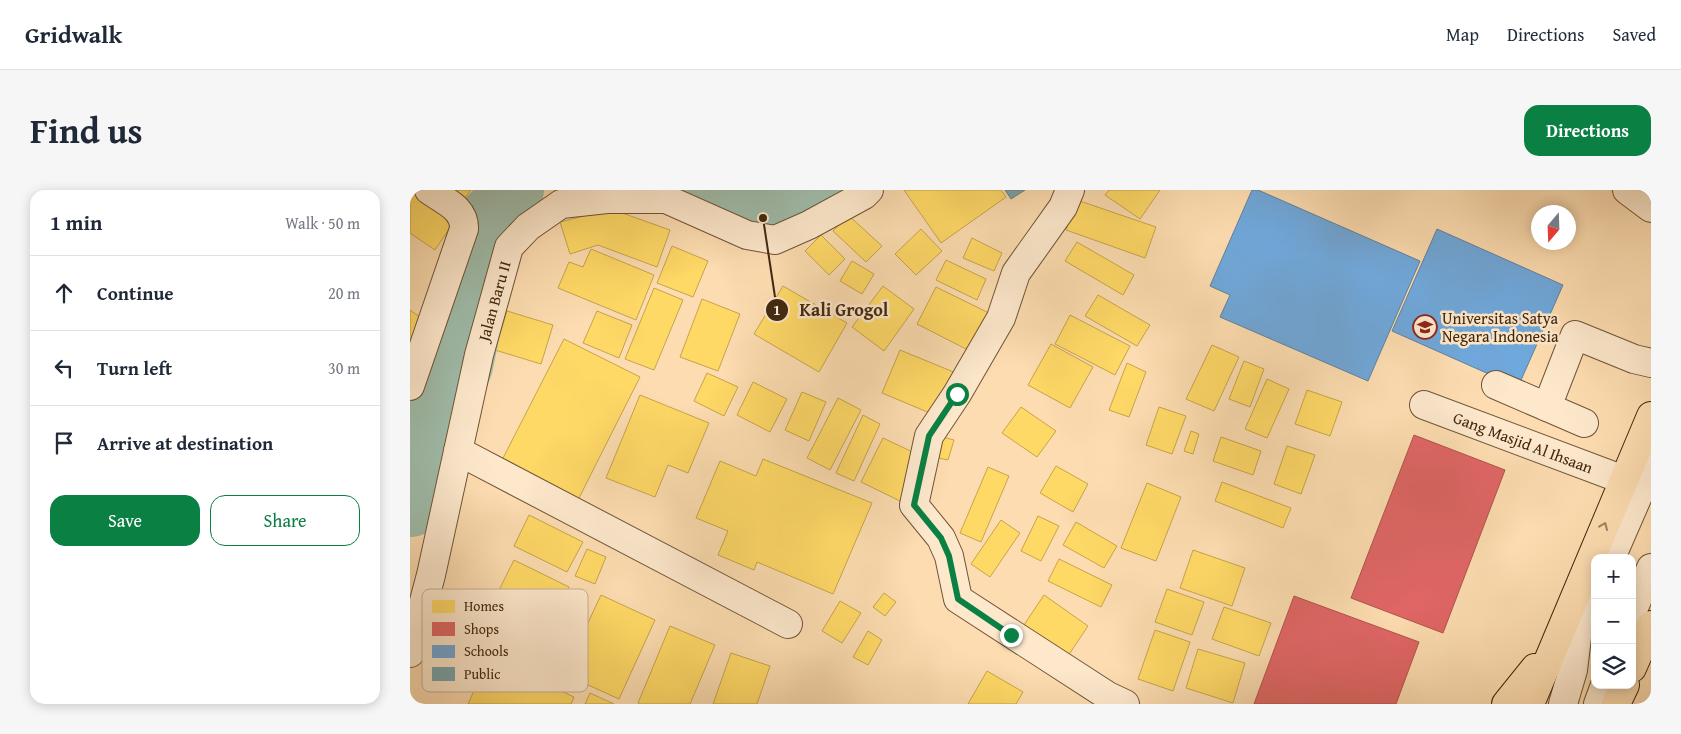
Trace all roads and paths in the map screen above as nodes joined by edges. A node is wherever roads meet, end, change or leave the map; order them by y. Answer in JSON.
{"nodes":[{"id":1,"x":429,"y":190,"type":"edge"},
{"id":2,"x":869,"y":190,"type":"edge"},
{"id":3,"x":1070,"y":190,"type":"edge"},
{"id":4,"x":669,"y":195,"type":"edge"},
{"id":5,"x":1651,"y":363,"type":"edge"},
{"id":6,"x":1496,"y":385,"type":"dead end"},
{"id":7,"x":410,"y":386,"type":"edge"},
{"id":8,"x":1424,"y":405,"type":"dead end"},
{"id":9,"x":1547,"y":407,"type":"junction"},
{"id":10,"x":1651,"y":416,"type":"edge"},
{"id":11,"x":1584,"y":423,"type":"dead end"},
{"id":12,"x":458,"y":451,"type":"junction"},
{"id":13,"x":1651,"y":466,"type":"edge"},
{"id":14,"x":1624,"y":480,"type":"junction"},
{"id":15,"x":1612,"y":554,"type":"edge"},
{"id":16,"x":1651,"y":568,"type":"edge"},
{"id":17,"x":1585,"y":571,"type":"junction"},
{"id":18,"x":427,"y":589,"type":"edge"},
{"id":19,"x":1636,"y":603,"type":"edge"},
{"id":20,"x":422,"y":609,"type":"edge"},
{"id":21,"x":1591,"y":615,"type":"edge"},
{"id":22,"x":788,"y":624,"type":"dead end"},
{"id":23,"x":1651,"y":625,"type":"edge"},
{"id":24,"x":1558,"y":640,"type":"junction"},
{"id":25,"x":410,"y":653,"type":"edge"},
{"id":26,"x":1636,"y":659,"type":"edge"},
{"id":27,"x":1573,"y":670,"type":"junction"},
{"id":28,"x":1603,"y":689,"type":"edge"},
{"id":29,"x":1622,"y":689,"type":"edge"},
{"id":30,"x":1125,"y":704,"type":"edge"},
{"id":31,"x":1506,"y":704,"type":"edge"},
{"id":32,"x":1530,"y":704,"type":"edge"},
{"id":33,"x":1563,"y":704,"type":"edge"},
{"id":34,"x":1598,"y":704,"type":"edge"},
{"id":35,"x":1616,"y":704,"type":"edge"}],
"edges":[{"from":1,"to":7,"type":"street"},
{"from":2,"to":4,"type":"street","name":"Jalan Baru II"},
{"from":3,"to":30,"type":"street"},
{"from":4,"to":12,"type":"street","name":"Jalan Baru II"},
{"from":5,"to":9,"type":"street"},
{"from":6,"to":9,"type":"street"},
{"from":8,"to":14,"type":"street","name":"Gang Masjid Al Ihsaan"},
{"from":9,"to":11,"type":"street"},
{"from":10,"to":14,"type":"highway"},
{"from":12,"to":18,"type":"street","name":"Jalan Baru II"},
{"from":12,"to":22,"type":"street"},
{"from":13,"to":15,"type":"street"},
{"from":17,"to":14,"type":"highway","one_way":true},
{"from":16,"to":19,"type":"street"},
{"from":17,"to":24,"type":"highway"},
{"from":17,"to":27,"type":"street"},
{"from":20,"to":25,"type":"street","name":"Jalan Baru II"},
{"from":21,"to":27,"type":"street"},
{"from":23,"to":26,"type":"highway"},
{"from":24,"to":31,"type":"highway"},
{"from":24,"to":32,"type":"highway"},
{"from":27,"to":33,"type":"street"},
{"from":28,"to":34,"type":"street"},
{"from":29,"to":35,"type":"highway"}]}
